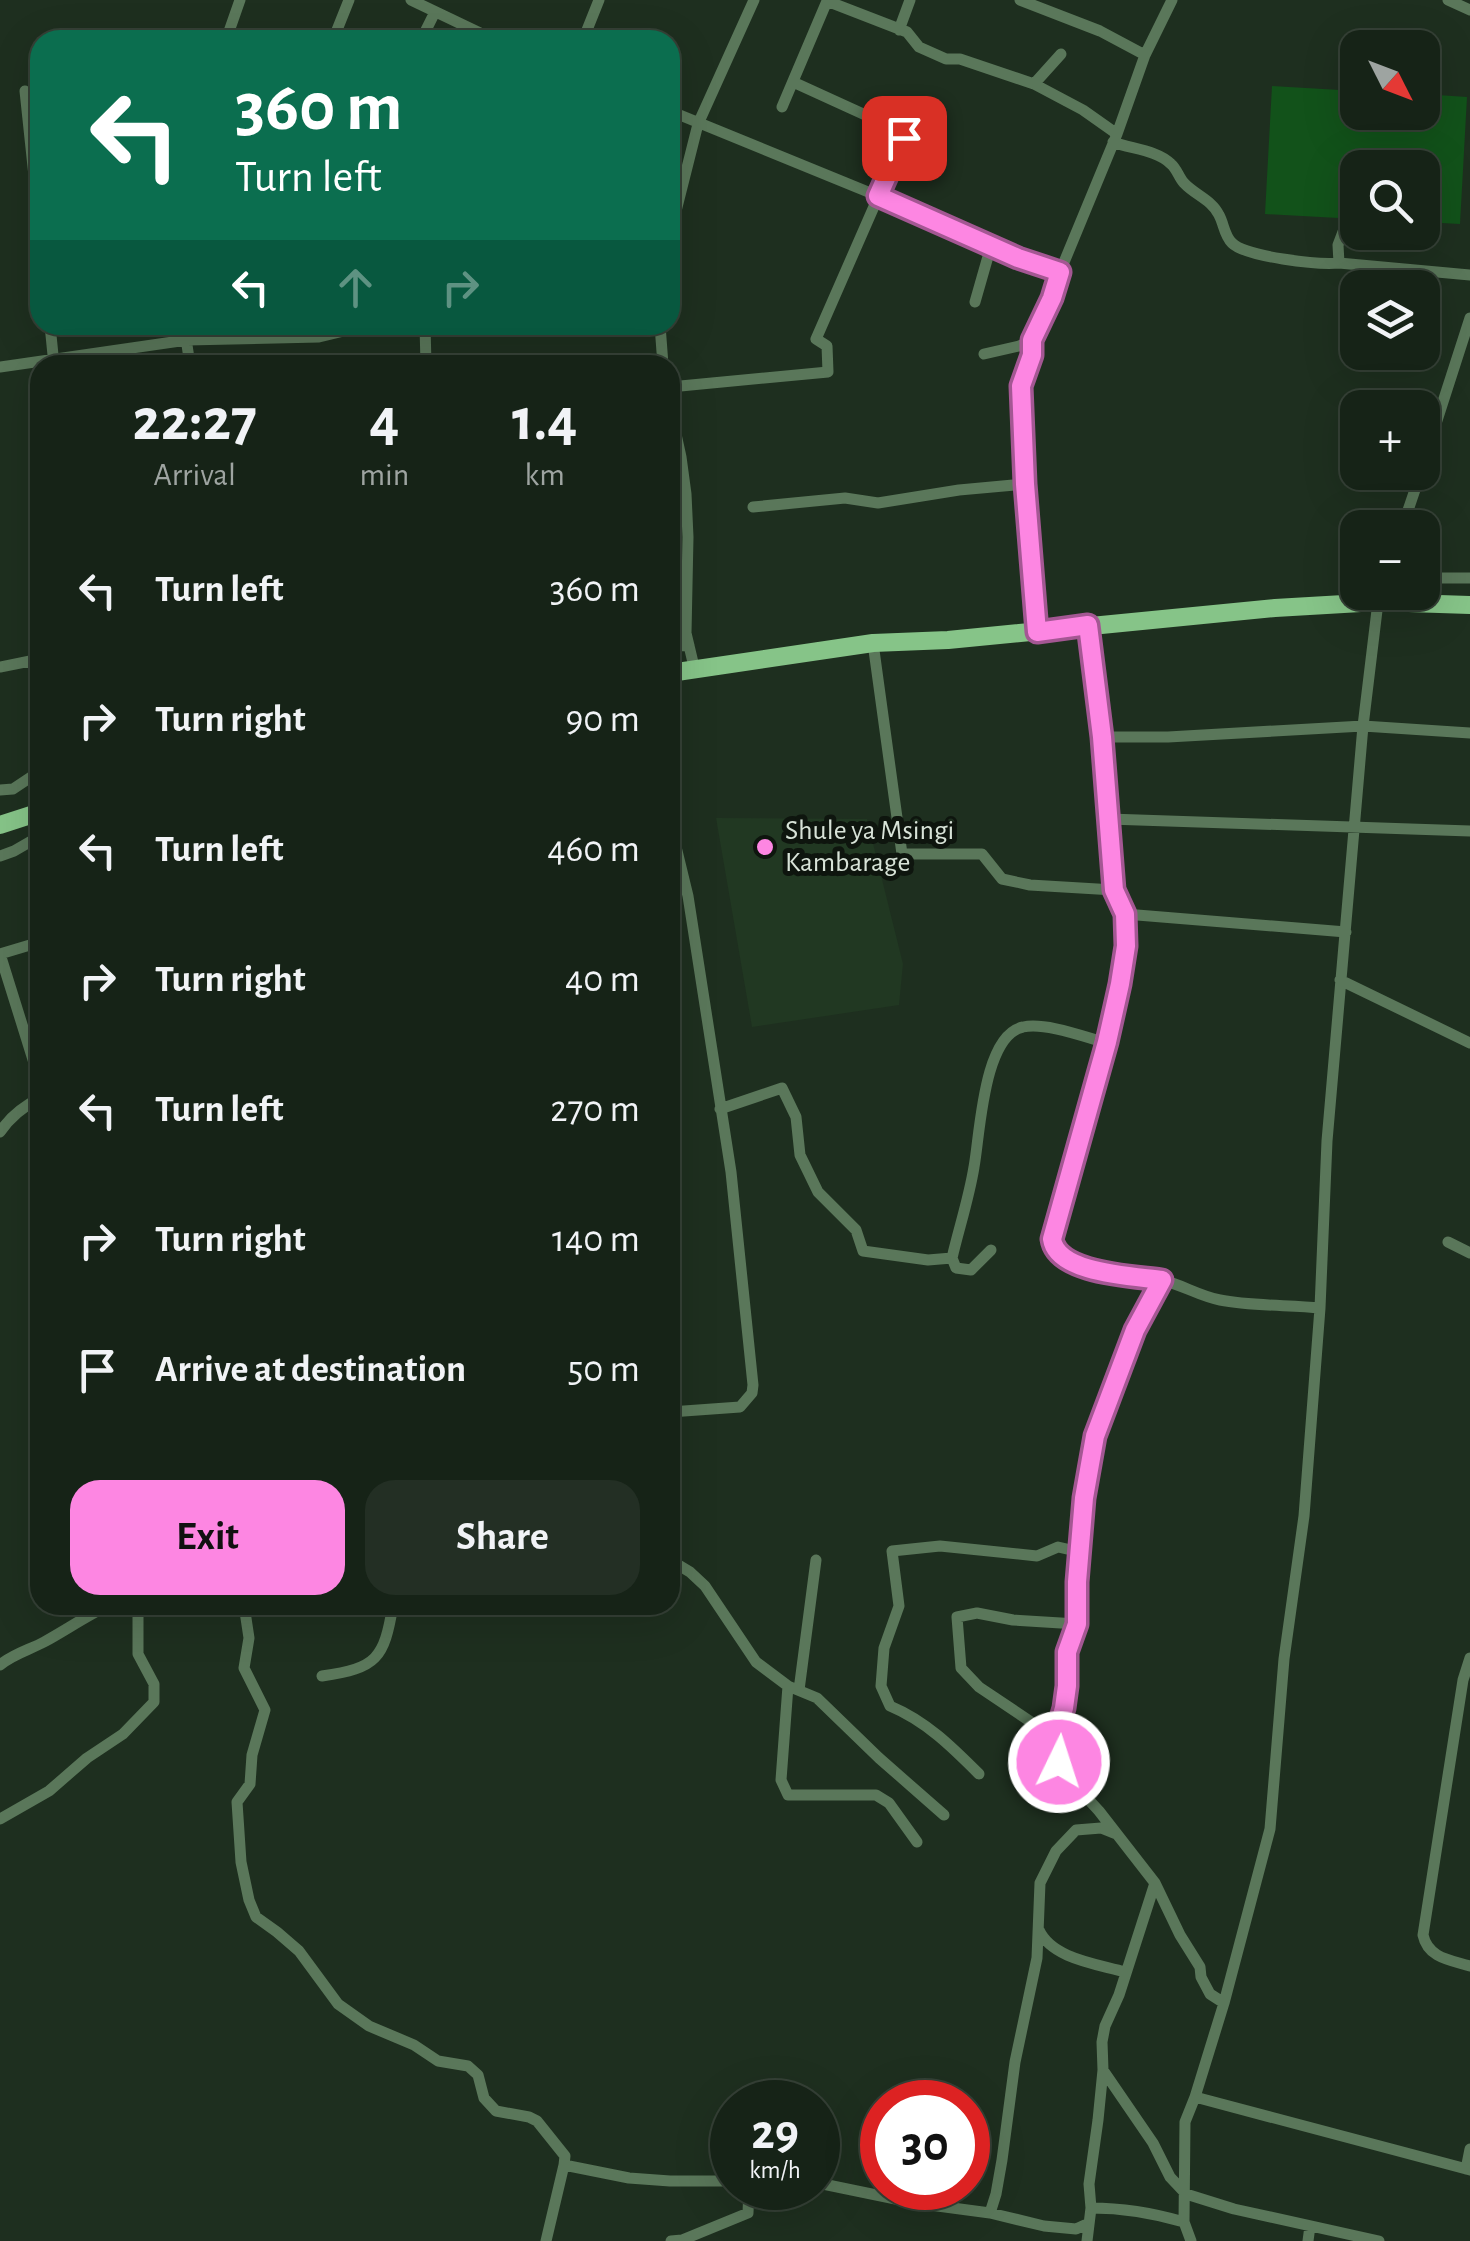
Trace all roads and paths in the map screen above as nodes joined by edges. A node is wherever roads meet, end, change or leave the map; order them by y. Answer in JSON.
{"nodes":[{"id":1,"x":240,"y":0,"type":"edge"},
{"id":2,"x":349,"y":0,"type":"edge"},
{"id":3,"x":411,"y":0,"type":"edge"},
{"id":4,"x":600,"y":0,"type":"edge"},
{"id":5,"x":754,"y":0,"type":"edge"},
{"id":6,"x":910,"y":0,"type":"edge"},
{"id":7,"x":1020,"y":0,"type":"edge"},
{"id":8,"x":1172,"y":0,"type":"edge"},
{"id":9,"x":1448,"y":0,"type":"edge"},
{"id":10,"x":1470,"y":10,"type":"edge"},
{"id":11,"x":435,"y":12,"type":"junction"},
{"id":12,"x":230,"y":30,"type":"edge"},
{"id":13,"x":337,"y":30,"type":"edge"},
{"id":14,"x":427,"y":30,"type":"edge"},
{"id":15,"x":474,"y":30,"type":"edge"},
{"id":16,"x":587,"y":30,"type":"edge"},
{"id":17,"x":899,"y":30,"type":"junction"},
{"id":18,"x":1061,"y":54,"type":"dead end"},
{"id":19,"x":1145,"y":55,"type":"junction"},
{"id":20,"x":793,"y":82,"type":"junction"},
{"id":21,"x":1034,"y":84,"type":"junction"},
{"id":22,"x":26,"y":91,"type":"dead end"},
{"id":23,"x":782,"y":107,"type":"dead end"},
{"id":24,"x":680,"y":116,"type":"edge"},
{"id":25,"x":698,"y":124,"type":"junction"},
{"id":26,"x":30,"y":132,"type":"edge"},
{"id":27,"x":1115,"y":138,"type":"junction"},
{"id":28,"x":680,"y":195,"type":"edge"},
{"id":29,"x":878,"y":196,"type":"junction"},
{"id":30,"x":1340,"y":240,"type":"edge"},
{"id":31,"x":992,"y":246,"type":"junction"},
{"id":32,"x":1339,"y":263,"type":"junction"},
{"id":33,"x":1060,"y":272,"type":"junction"},
{"id":34,"x":1470,"y":275,"type":"edge"},
{"id":35,"x":974,"y":302,"type":"dead end"},
{"id":36,"x":1470,"y":318,"type":"edge"},
{"id":37,"x":186,"y":335,"type":"edge"},
{"id":38,"x":238,"y":335,"type":"edge"},
{"id":39,"x":299,"y":335,"type":"edge"},
{"id":40,"x":327,"y":335,"type":"edge"},
{"id":41,"x":187,"y":340,"type":"junction"},
{"id":42,"x":1032,"y":340,"type":"junction"},
{"id":43,"x":984,"y":354,"type":"dead end"},
{"id":44,"x":100,"y":355,"type":"edge"},
{"id":45,"x":189,"y":355,"type":"edge"},
{"id":46,"x":30,"y":365,"type":"edge"},
{"id":47,"x":0,"y":368,"type":"edge"},
{"id":48,"x":680,"y":386,"type":"edge"},
{"id":49,"x":1440,"y":413,"type":"edge"},
{"id":50,"x":680,"y":452,"type":"edge"},
{"id":51,"x":1025,"y":484,"type":"junction"},
{"id":52,"x":754,"y":507,"type":"dead end"},
{"id":53,"x":1440,"y":578,"type":"edge"},
{"id":54,"x":1470,"y":578,"type":"edge"},
{"id":55,"x":1340,"y":602,"type":"edge"},
{"id":56,"x":1440,"y":603,"type":"edge"},
{"id":57,"x":1470,"y":605,"type":"edge"},
{"id":58,"x":1378,"y":610,"type":"edge"},
{"id":59,"x":1088,"y":625,"type":"junction"},
{"id":60,"x":1037,"y":632,"type":"junction"},
{"id":61,"x":873,"y":644,"type":"junction"},
{"id":62,"x":689,"y":645,"type":"junction"},
{"id":63,"x":680,"y":646,"type":"edge"},
{"id":64,"x":30,"y":661,"type":"edge"},
{"id":65,"x":0,"y":666,"type":"edge"},
{"id":66,"x":695,"y":671,"type":"junction"},
{"id":67,"x":680,"y":672,"type":"edge"},
{"id":68,"x":1364,"y":726,"type":"junction"},
{"id":69,"x":1470,"y":733,"type":"edge"},
{"id":70,"x":1102,"y":737,"type":"junction"},
{"id":71,"x":30,"y":778,"type":"edge"},
{"id":72,"x":0,"y":790,"type":"edge"},
{"id":73,"x":30,"y":815,"type":"edge"},
{"id":74,"x":1109,"y":818,"type":"junction"},
{"id":75,"x":0,"y":825,"type":"edge"},
{"id":76,"x":1355,"y":826,"type":"junction"},
{"id":77,"x":1470,"y":830,"type":"edge"},
{"id":78,"x":30,"y":842,"type":"edge"},
{"id":79,"x":0,"y":856,"type":"edge"},
{"id":80,"x":680,"y":863,"type":"edge"},
{"id":81,"x":1114,"y":890,"type":"junction"},
{"id":82,"x":1125,"y":914,"type":"junction"},
{"id":83,"x":1346,"y":932,"type":"junction"},
{"id":84,"x":30,"y":945,"type":"edge"},
{"id":85,"x":0,"y":954,"type":"edge"},
{"id":86,"x":1340,"y":980,"type":"junction"},
{"id":87,"x":1107,"y":1042,"type":"junction"},
{"id":88,"x":1470,"y":1043,"type":"edge"},
{"id":89,"x":30,"y":1050,"type":"edge"},
{"id":90,"x":30,"y":1103,"type":"edge"},
{"id":91,"x":720,"y":1109,"type":"junction"},
{"id":92,"x":0,"y":1132,"type":"edge"},
{"id":93,"x":1448,"y":1242,"type":"dead end"},
{"id":94,"x":991,"y":1250,"type":"dead end"},
{"id":95,"x":1470,"y":1253,"type":"edge"},
{"id":96,"x":952,"y":1258,"type":"junction"},
{"id":97,"x":1162,"y":1280,"type":"junction"},
{"id":98,"x":1320,"y":1308,"type":"junction"},
{"id":99,"x":680,"y":1411,"type":"edge"},
{"id":100,"x":1080,"y":1552,"type":"junction"},
{"id":101,"x":816,"y":1560,"type":"dead end"},
{"id":102,"x":680,"y":1566,"type":"edge"},
{"id":103,"x":90,"y":1615,"type":"edge"},
{"id":104,"x":138,"y":1615,"type":"edge"},
{"id":105,"x":246,"y":1615,"type":"edge"},
{"id":106,"x":391,"y":1615,"type":"edge"},
{"id":107,"x":1077,"y":1624,"type":"junction"},
{"id":108,"x":1470,"y":1658,"type":"edge"},
{"id":109,"x":0,"y":1666,"type":"edge"},
{"id":110,"x":322,"y":1676,"type":"dead end"},
{"id":111,"x":793,"y":1688,"type":"junction"},
{"id":112,"x":1055,"y":1738,"type":"junction"},
{"id":113,"x":979,"y":1774,"type":"dead end"},
{"id":114,"x":944,"y":1815,"type":"dead end"},
{"id":115,"x":0,"y":1819,"type":"edge"},
{"id":116,"x":1116,"y":1834,"type":"junction"},
{"id":117,"x":917,"y":1842,"type":"dead end"},
{"id":118,"x":1154,"y":1884,"type":"junction"},
{"id":119,"x":1039,"y":1930,"type":"junction"},
{"id":120,"x":1470,"y":1966,"type":"edge"},
{"id":121,"x":1126,"y":1972,"type":"junction"},
{"id":122,"x":1224,"y":2003,"type":"junction"},
{"id":123,"x":1103,"y":2070,"type":"junction"},
{"id":124,"x":1195,"y":2097,"type":"junction"},
{"id":125,"x":1470,"y":2149,"type":"edge"},
{"id":126,"x":564,"y":2165,"type":"junction"},
{"id":127,"x":1468,"y":2169,"type":"edge"},
{"id":128,"x":710,"y":2181,"type":"edge"},
{"id":129,"x":840,"y":2188,"type":"edge"},
{"id":130,"x":1186,"y":2194,"type":"junction"},
{"id":131,"x":1091,"y":2208,"type":"junction"},
{"id":132,"x":748,"y":2210,"type":"edge"},
{"id":133,"x":990,"y":2213,"type":"junction"},
{"id":134,"x":1184,"y":2222,"type":"junction"},
{"id":135,"x":1087,"y":2224,"type":"junction"},
{"id":136,"x":1310,"y":2226,"type":"junction"},
{"id":137,"x":546,"y":2241,"type":"edge"},
{"id":138,"x":671,"y":2241,"type":"edge"},
{"id":139,"x":1086,"y":2241,"type":"edge"},
{"id":140,"x":1190,"y":2241,"type":"edge"},
{"id":141,"x":1308,"y":2241,"type":"edge"},
{"id":142,"x":1379,"y":2241,"type":"edge"}],
"edges":[{"from":1,"to":12,"type":"street"},
{"from":2,"to":13,"type":"street"},
{"from":3,"to":11,"type":"street"},
{"from":4,"to":16,"type":"street"},
{"from":5,"to":25,"type":"street"},
{"from":6,"to":17,"type":"street"},
{"from":7,"to":19,"type":"street"},
{"from":8,"to":19,"type":"street"},
{"from":9,"to":10,"type":"street"},
{"from":11,"to":14,"type":"street"},
{"from":11,"to":15,"type":"street"},
{"from":17,"to":20,"type":"street"},
{"from":17,"to":21,"type":"street"},
{"from":18,"to":21,"type":"street"},
{"from":19,"to":27,"type":"street"},
{"from":20,"to":23,"type":"street"},
{"from":20,"to":29,"type":"street"},
{"from":21,"to":27,"type":"street"},
{"from":22,"to":26,"type":"street"},
{"from":24,"to":25,"type":"street"},
{"from":25,"to":28,"type":"street"},
{"from":25,"to":29,"type":"street"},
{"from":27,"to":32,"type":"street"},
{"from":27,"to":33,"type":"street"},
{"from":29,"to":31,"type":"street"},
{"from":29,"to":48,"type":"street"},
{"from":30,"to":32,"type":"street"},
{"from":31,"to":33,"type":"street"},
{"from":31,"to":35,"type":"street"},
{"from":32,"to":34,"type":"street"},
{"from":33,"to":42,"type":"street"},
{"from":36,"to":49,"type":"street"},
{"from":37,"to":41,"type":"street"},
{"from":38,"to":41,"type":"street"},
{"from":39,"to":40,"type":"street"},
{"from":41,"to":44,"type":"street"},
{"from":41,"to":45,"type":"street"},
{"from":42,"to":43,"type":"street"},
{"from":42,"to":51,"type":"street"},
{"from":46,"to":47,"type":"street"},
{"from":50,"to":62,"type":"street"},
{"from":51,"to":52,"type":"street"},
{"from":51,"to":60,"type":"street"},
{"from":53,"to":54,"type":"street"},
{"from":55,"to":59,"type":"main road"},
{"from":56,"to":57,"type":"main road"},
{"from":58,"to":68,"type":"street"},
{"from":59,"to":60,"type":"main road"},
{"from":59,"to":70,"type":"street"},
{"from":60,"to":61,"type":"main road"},
{"from":61,"to":66,"type":"main road"},
{"from":61,"to":81,"type":"street"},
{"from":62,"to":63,"type":"street"},
{"from":62,"to":66,"type":"street"},
{"from":64,"to":65,"type":"street"},
{"from":66,"to":67,"type":"main road"},
{"from":68,"to":69,"type":"street"},
{"from":68,"to":70,"type":"street"},
{"from":68,"to":76,"type":"street"},
{"from":70,"to":74,"type":"street"},
{"from":71,"to":72,"type":"street"},
{"from":73,"to":75,"type":"main road"},
{"from":74,"to":76,"type":"street"},
{"from":74,"to":81,"type":"street"},
{"from":76,"to":77,"type":"street"},
{"from":76,"to":83,"type":"street"},
{"from":78,"to":79,"type":"street"},
{"from":80,"to":91,"type":"street"},
{"from":81,"to":82,"type":"street"},
{"from":82,"to":83,"type":"street"},
{"from":82,"to":87,"type":"street"},
{"from":83,"to":86,"type":"street"},
{"from":84,"to":85,"type":"street"},
{"from":85,"to":89,"type":"street"},
{"from":86,"to":88,"type":"street"},
{"from":86,"to":98,"type":"street"},
{"from":87,"to":96,"type":"street"},
{"from":87,"to":97,"type":"street"},
{"from":90,"to":92,"type":"street"},
{"from":91,"to":96,"type":"street"},
{"from":91,"to":99,"type":"street"},
{"from":93,"to":95,"type":"street"},
{"from":94,"to":96,"type":"street"},
{"from":97,"to":98,"type":"street"},
{"from":97,"to":100,"type":"street"},
{"from":98,"to":122,"type":"street"},
{"from":100,"to":107,"type":"street"},
{"from":100,"to":113,"type":"street"},
{"from":101,"to":111,"type":"street"},
{"from":102,"to":111,"type":"street"},
{"from":103,"to":109,"type":"street"},
{"from":104,"to":115,"type":"street"},
{"from":105,"to":126,"type":"street"},
{"from":106,"to":110,"type":"street"},
{"from":107,"to":112,"type":"street"},
{"from":107,"to":112,"type":"street"},
{"from":108,"to":120,"type":"street"},
{"from":111,"to":114,"type":"street"},
{"from":111,"to":117,"type":"street"},
{"from":112,"to":116,"type":"street"},
{"from":116,"to":118,"type":"street"},
{"from":116,"to":119,"type":"street"},
{"from":118,"to":121,"type":"street"},
{"from":118,"to":122,"type":"street"},
{"from":119,"to":121,"type":"street"},
{"from":119,"to":133,"type":"street"},
{"from":121,"to":123,"type":"street"},
{"from":122,"to":124,"type":"street"},
{"from":123,"to":130,"type":"street"},
{"from":123,"to":131,"type":"street"},
{"from":124,"to":127,"type":"street"},
{"from":124,"to":130,"type":"street"},
{"from":125,"to":127,"type":"street"},
{"from":126,"to":128,"type":"street"},
{"from":126,"to":137,"type":"street"},
{"from":129,"to":133,"type":"street"},
{"from":130,"to":134,"type":"street"},
{"from":130,"to":136,"type":"street"},
{"from":131,"to":134,"type":"street"},
{"from":131,"to":135,"type":"street"},
{"from":132,"to":138,"type":"street"},
{"from":133,"to":135,"type":"street"},
{"from":134,"to":140,"type":"street"},
{"from":135,"to":139,"type":"street"},
{"from":136,"to":141,"type":"street"},
{"from":136,"to":142,"type":"street"}]}
